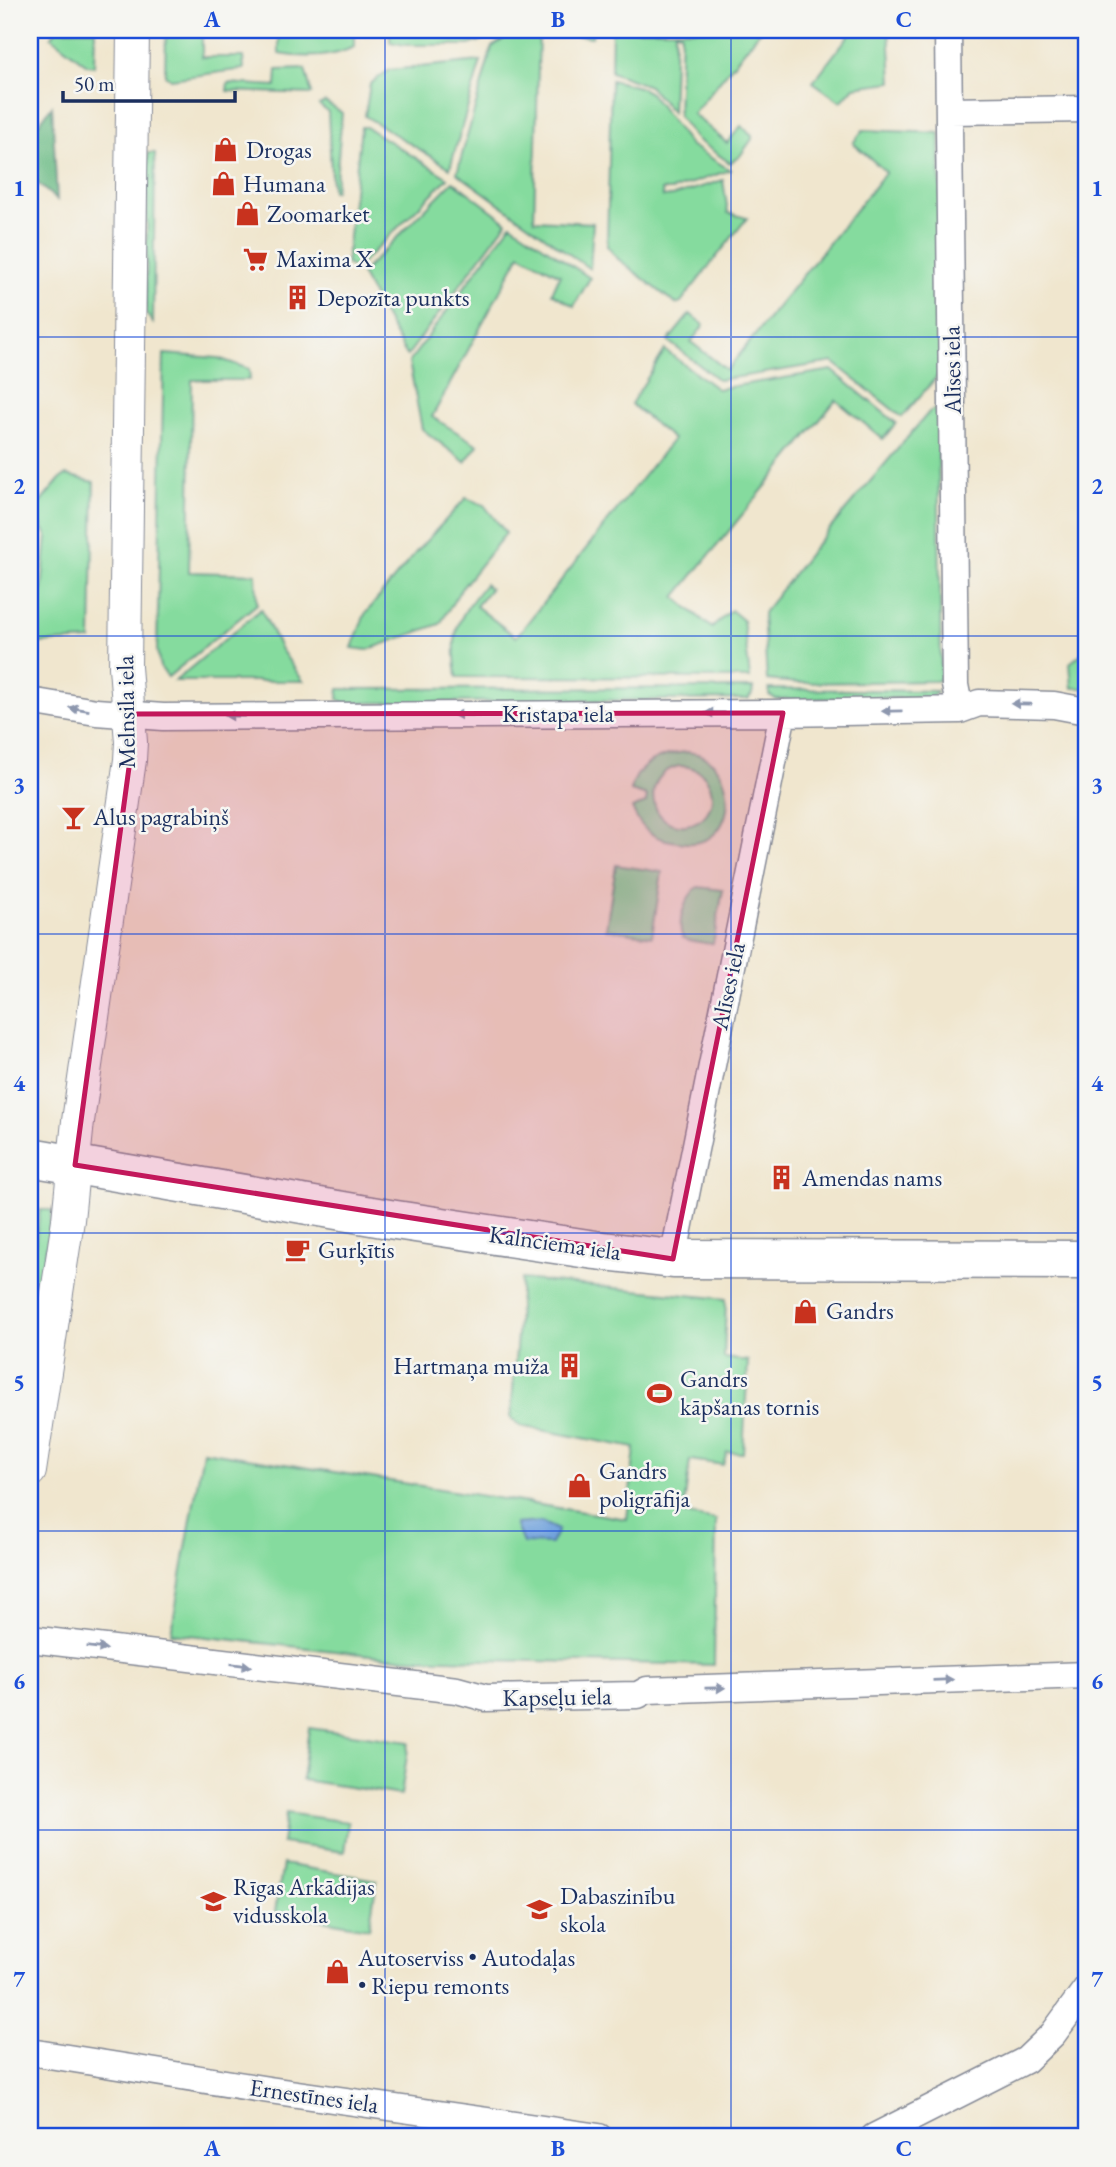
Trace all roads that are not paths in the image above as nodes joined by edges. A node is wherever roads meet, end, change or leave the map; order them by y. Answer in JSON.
{"nodes":[{"id":1,"x":132,"y":30,"type":"edge"},
{"id":2,"x":948,"y":30,"type":"edge"},
{"id":3,"x":1086,"y":109,"type":"edge"},
{"id":4,"x":949,"y":111,"type":"junction"},
{"id":5,"x":30,"y":701,"type":"edge"},
{"id":6,"x":960,"y":710,"type":"junction"},
{"id":7,"x":1086,"y":711,"type":"edge"},
{"id":8,"x":783,"y":713,"type":"junction"},
{"id":9,"x":129,"y":714,"type":"junction"},
{"id":10,"x":30,"y":1157,"type":"edge"},
{"id":11,"x":75,"y":1165,"type":"junction"},
{"id":12,"x":673,"y":1259,"type":"junction"},
{"id":13,"x":1086,"y":1260,"type":"edge"},
{"id":14,"x":30,"y":1471,"type":"edge"},
{"id":15,"x":30,"y":1639,"type":"edge"},
{"id":16,"x":1086,"y":1675,"type":"edge"},
{"id":17,"x":1086,"y":1989,"type":"edge"},
{"id":18,"x":30,"y":2052,"type":"edge"},
{"id":19,"x":599,"y":2137,"type":"edge"},
{"id":20,"x":874,"y":2137,"type":"edge"}],
"edges":[{"from":1,"to":9,"type":"street","name":"Melnsila iela"},
{"from":2,"to":4,"type":"street","name":"Alīses iela"},
{"from":3,"to":4,"type":"street"},
{"from":4,"to":6,"type":"street","name":"Alīses iela"},
{"from":9,"to":5,"type":"street","name":"Kristapa iela","one_way":true},
{"from":7,"to":6,"type":"street","name":"Kristapa iela","one_way":true},
{"from":6,"to":8,"type":"street","name":"Kristapa iela","one_way":true},
{"from":8,"to":9,"type":"street","name":"Kristapa iela","one_way":true},
{"from":8,"to":12,"type":"street","name":"Alīses iela"},
{"from":9,"to":11,"type":"street","name":"Melnsila iela"},
{"from":10,"to":11,"type":"main road","name":"Kalnciema iela"},
{"from":11,"to":12,"type":"main road","name":"Kalnciema iela"},
{"from":11,"to":14,"type":"street","name":"Melnsila iela"},
{"from":12,"to":13,"type":"main road","name":"Kalnciema iela"},
{"from":15,"to":16,"type":"street","name":"Kapseļu iela","one_way":true},
{"from":17,"to":20,"type":"street"},
{"from":18,"to":19,"type":"street","name":"Ernestīnes iela"}]}
